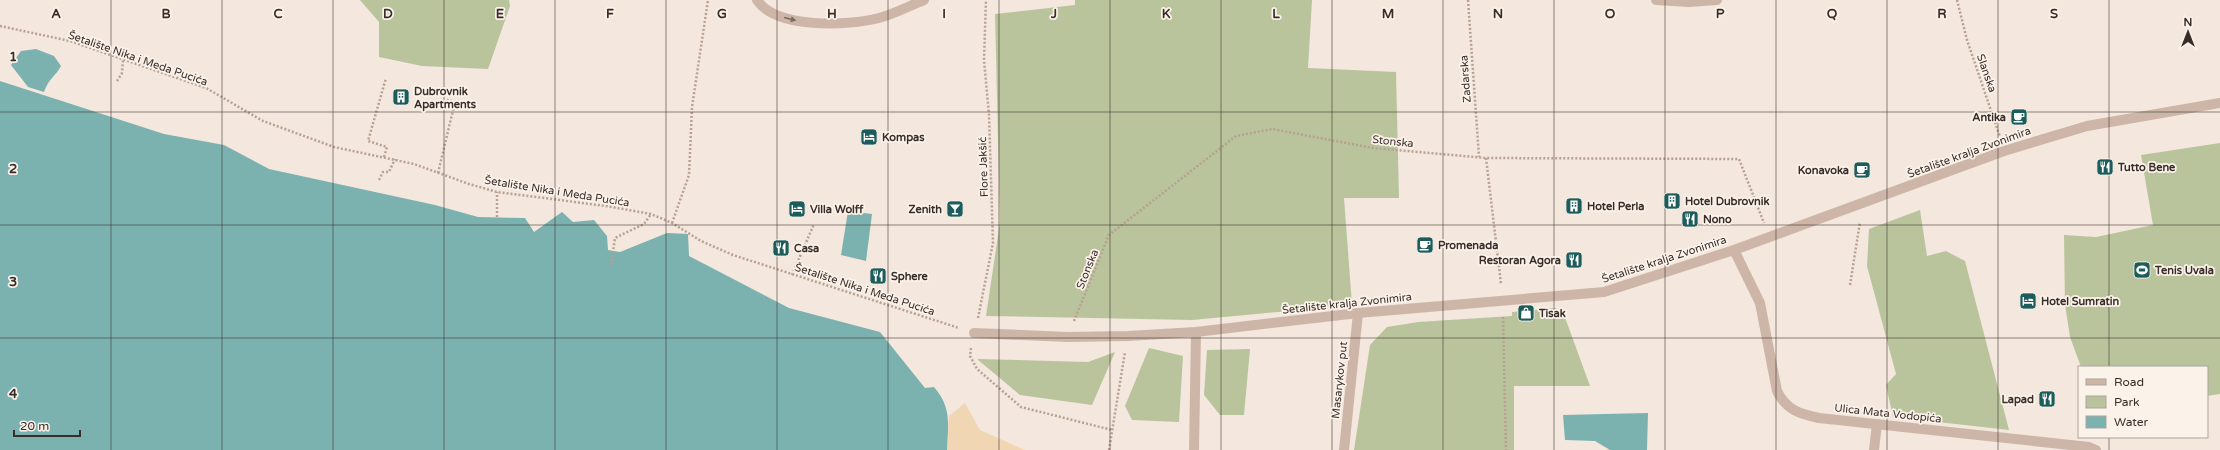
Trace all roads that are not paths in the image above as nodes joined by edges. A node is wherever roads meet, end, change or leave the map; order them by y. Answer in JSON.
{"nodes":[{"id":1,"x":757,"y":0,"type":"edge"},
{"id":2,"x":924,"y":0,"type":"edge"},
{"id":3,"x":1656,"y":0,"type":"edge"},
{"id":4,"x":1716,"y":0,"type":"edge"},
{"id":5,"x":2220,"y":103,"type":"edge"},
{"id":6,"x":1734,"y":250,"type":"junction"},
{"id":7,"x":1358,"y":313,"type":"junction"},
{"id":8,"x":1196,"y":332,"type":"junction"},
{"id":9,"x":974,"y":333,"type":"road end"},
{"id":10,"x":1877,"y":424,"type":"junction"},
{"id":11,"x":1194,"y":450,"type":"edge"},
{"id":12,"x":1344,"y":450,"type":"edge"},
{"id":13,"x":1874,"y":450,"type":"edge"},
{"id":14,"x":2096,"y":450,"type":"edge"}],
"edges":[{"from":1,"to":2,"type":"street","one_way":true},
{"from":3,"to":4,"type":"street"},
{"from":5,"to":6,"type":"street","name":"Šetalište kralja Zvonimira"},
{"from":6,"to":7,"type":"street","name":"Šetalište kralja Zvonimira"},
{"from":6,"to":10,"type":"street","name":"Ulica Mata Vodopića"},
{"from":7,"to":8,"type":"street","name":"Šetalište kralja Zvonimira"},
{"from":7,"to":12,"type":"street","name":"Masarykov put"},
{"from":8,"to":9,"type":"street","name":"Šetalište kralja Zvonimira"},
{"from":8,"to":11,"type":"street"},
{"from":10,"to":13,"type":"street"},
{"from":10,"to":14,"type":"street","name":"Ulica Mata Vodopića"}]}
